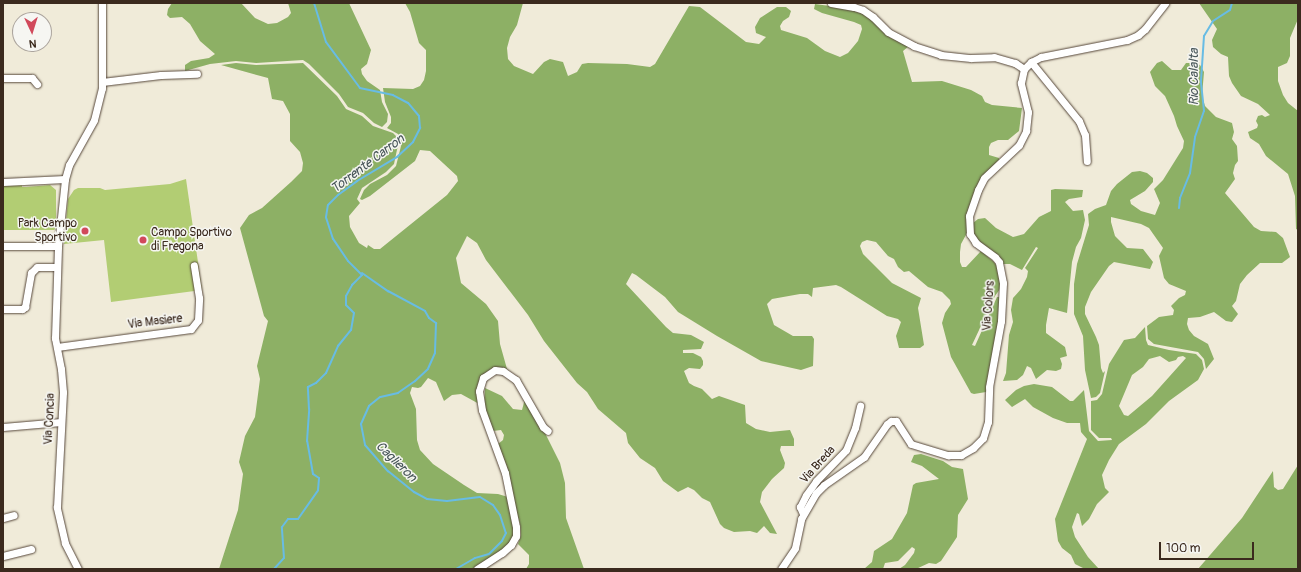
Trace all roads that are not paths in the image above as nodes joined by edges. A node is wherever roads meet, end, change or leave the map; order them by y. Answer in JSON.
{"nodes":[{"id":1,"x":102,"y":3,"type":"edge"},
{"id":2,"x":831,"y":3,"type":"edge"},
{"id":3,"x":1165,"y":3,"type":"edge"},
{"id":4,"x":1031,"y":62,"type":"junction"},
{"id":5,"x":1024,"y":69,"type":"junction"},
{"id":6,"x":197,"y":74,"type":"dead end"},
{"id":7,"x":3,"y":78,"type":"edge"},
{"id":8,"x":37,"y":84,"type":"dead end"},
{"id":9,"x":102,"y":85,"type":"junction"},
{"id":10,"x":1087,"y":161,"type":"dead end"},
{"id":11,"x":65,"y":179,"type":"junction"},
{"id":12,"x":3,"y":182,"type":"edge"},
{"id":13,"x":3,"y":246,"type":"edge"},
{"id":14,"x":58,"y":246,"type":"junction"},
{"id":15,"x":194,"y":265,"type":"dead end"},
{"id":16,"x":58,"y":267,"type":"junction"},
{"id":17,"x":3,"y":310,"type":"edge"},
{"id":18,"x":57,"y":347,"type":"junction"},
{"id":19,"x":860,"y":406,"type":"dead end"},
{"id":20,"x":61,"y":422,"type":"junction"},
{"id":21,"x":3,"y":427,"type":"edge"},
{"id":22,"x":548,"y":431,"type":"dead end"},
{"id":23,"x":803,"y":514,"type":"junction"},
{"id":24,"x":14,"y":515,"type":"dead end"},
{"id":25,"x":3,"y":518,"type":"edge"},
{"id":26,"x":31,"y":549,"type":"dead end"},
{"id":27,"x":3,"y":556,"type":"edge"},
{"id":28,"x":78,"y":569,"type":"edge"},
{"id":29,"x":477,"y":569,"type":"edge"},
{"id":30,"x":781,"y":569,"type":"edge"}],
"edges":[{"from":1,"to":9,"type":"street","name":"Via Concia"},
{"from":2,"to":5,"type":"street"},
{"from":3,"to":4,"type":"street"},
{"from":4,"to":5,"type":"street"},
{"from":4,"to":10,"type":"street"},
{"from":5,"to":23,"type":"street","name":"Via Colors"},
{"from":6,"to":9,"type":"street"},
{"from":7,"to":8,"type":"street"},
{"from":9,"to":11,"type":"street","name":"Via Concia"},
{"from":11,"to":12,"type":"street"},
{"from":11,"to":14,"type":"street","name":"Via Concia"},
{"from":13,"to":14,"type":"street"},
{"from":14,"to":16,"type":"street","name":"Via Concia"},
{"from":15,"to":18,"type":"street","name":"Via Masiere"},
{"from":16,"to":17,"type":"street"},
{"from":16,"to":18,"type":"street","name":"Via Concia"},
{"from":18,"to":20,"type":"street","name":"Via Concia"},
{"from":19,"to":23,"type":"street","name":"Via Breda"},
{"from":20,"to":21,"type":"street"},
{"from":20,"to":28,"type":"street","name":"Via Concia"},
{"from":22,"to":29,"type":"street"},
{"from":23,"to":30,"type":"street","name":"Via Colors"},
{"from":24,"to":25,"type":"street"},
{"from":26,"to":27,"type":"street"}]}
